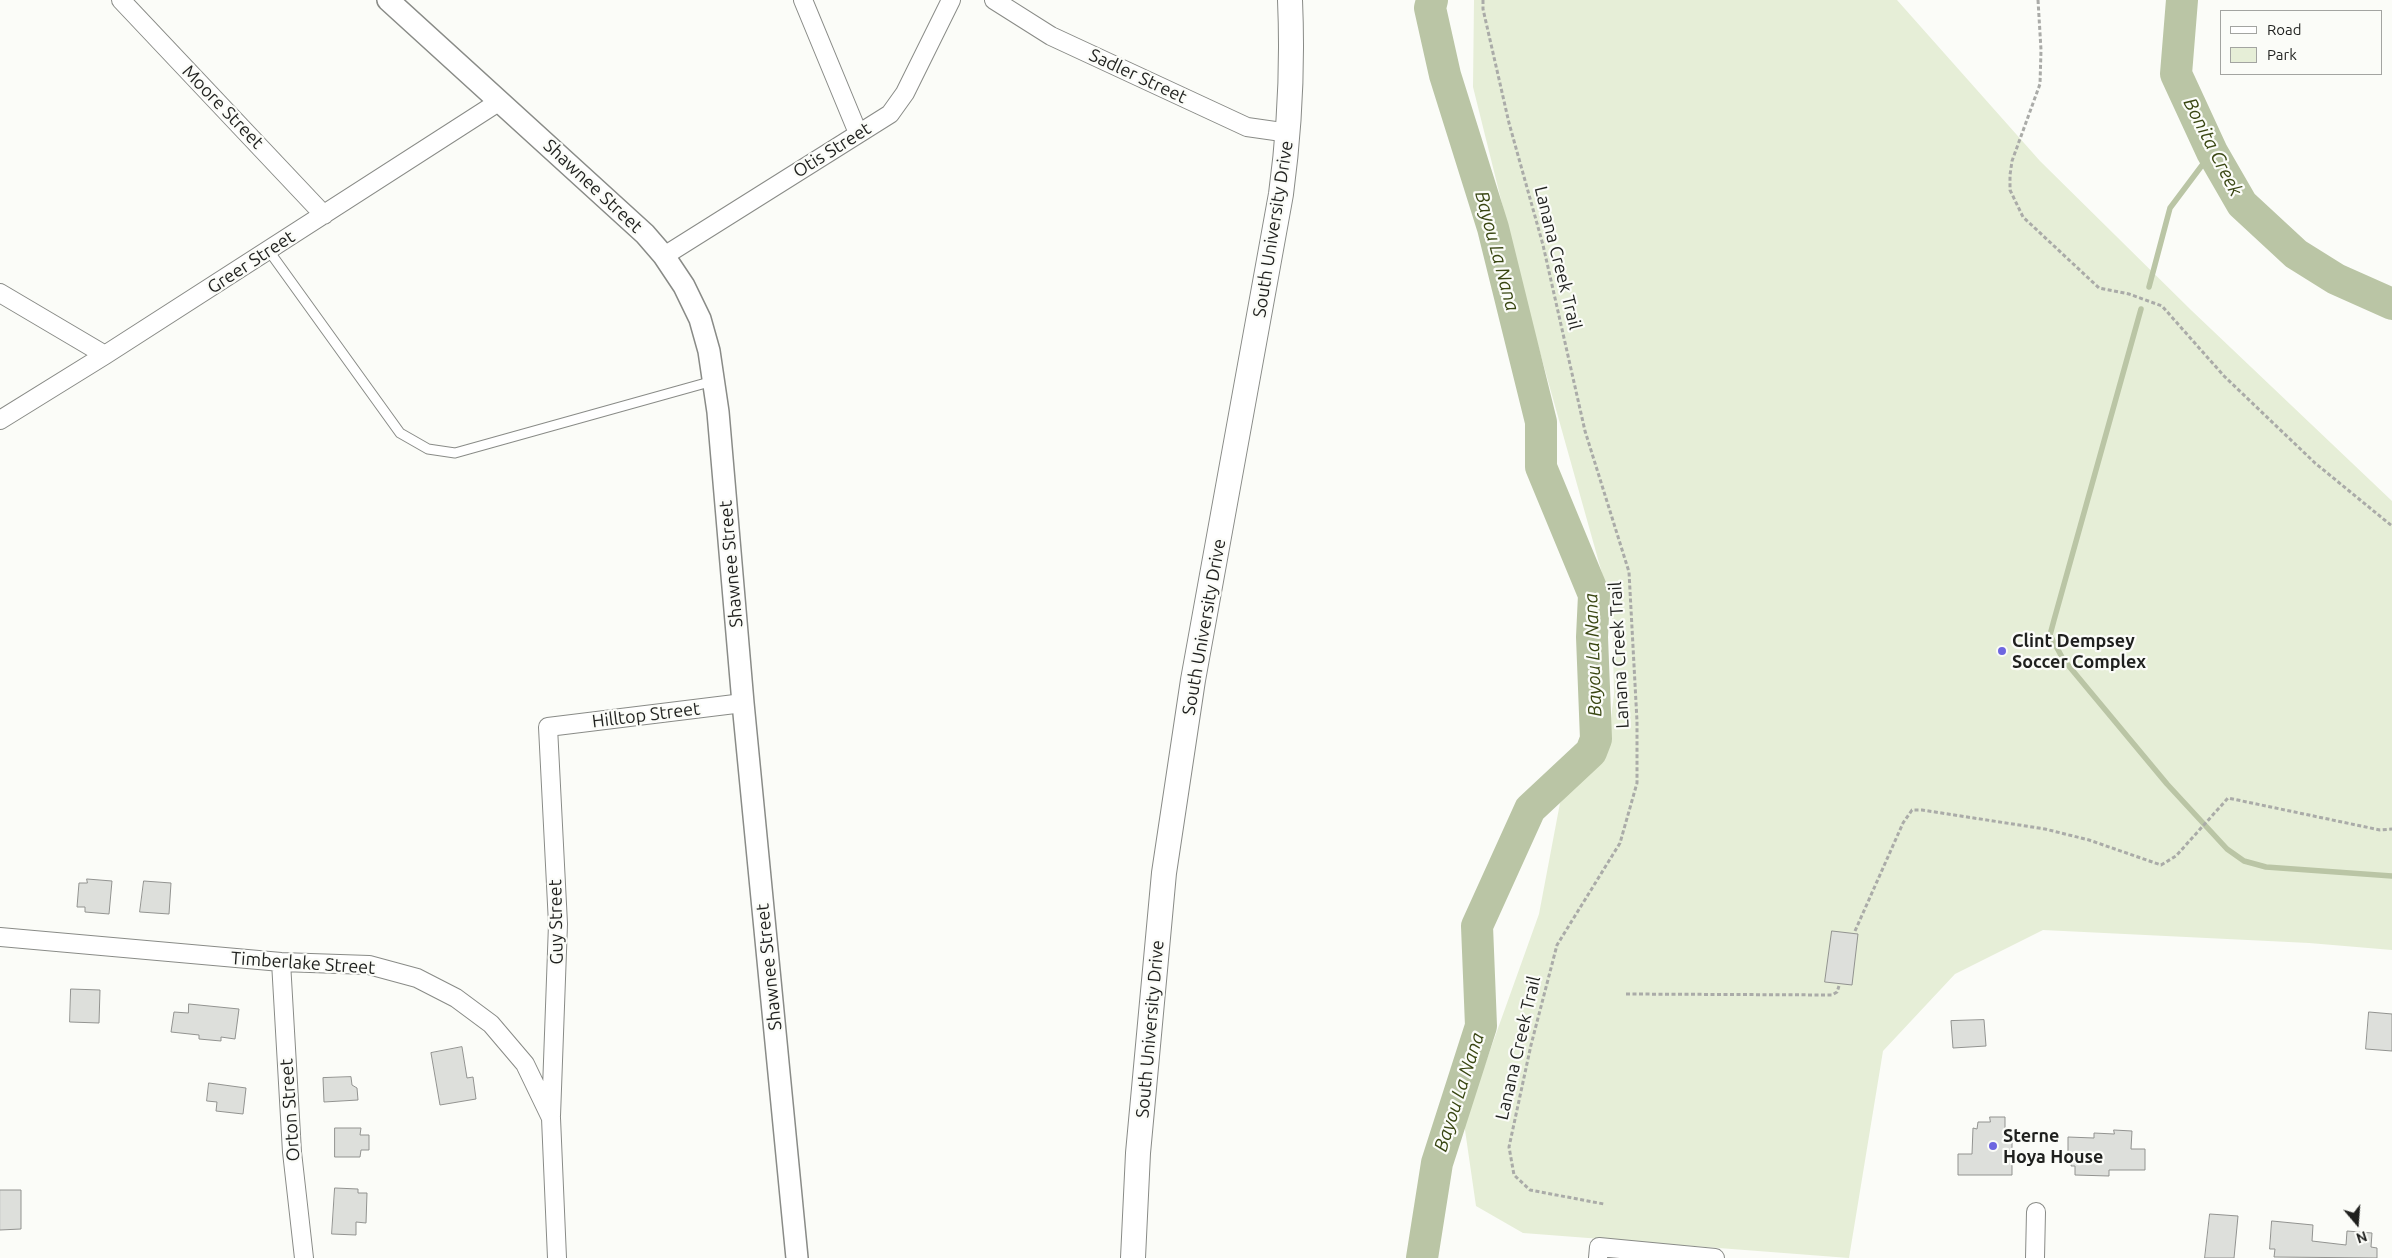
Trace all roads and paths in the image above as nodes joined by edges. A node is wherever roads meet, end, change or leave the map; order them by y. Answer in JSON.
{"nodes":[{"id":1,"x":120,"y":0,"type":"edge"},
{"id":2,"x":388,"y":0,"type":"edge"},
{"id":3,"x":803,"y":0,"type":"edge"},
{"id":4,"x":951,"y":0,"type":"edge"},
{"id":5,"x":994,"y":0,"type":"edge"},
{"id":6,"x":1290,"y":0,"type":"edge"},
{"id":7,"x":1483,"y":0,"type":"edge"},
{"id":8,"x":2038,"y":0,"type":"edge"},
{"id":9,"x":500,"y":101,"type":"junction"},
{"id":10,"x":1289,"y":133,"type":"junction"},
{"id":11,"x":858,"y":134,"type":"junction"},
{"id":12,"x":324,"y":215,"type":"junction"},
{"id":13,"x":269,"y":251,"type":"junction"},
{"id":14,"x":664,"y":256,"type":"junction"},
{"id":15,"x":0,"y":292,"type":"edge"},
{"id":16,"x":105,"y":355,"type":"junction"},
{"id":17,"x":713,"y":381,"type":"junction"},
{"id":18,"x":0,"y":420,"type":"edge"},
{"id":19,"x":2392,"y":526,"type":"edge"},
{"id":20,"x":743,"y":703,"type":"junction"},
{"id":21,"x":548,"y":726,"type":"joint"},
{"id":22,"x":2392,"y":829,"type":"edge"},
{"id":23,"x":1855,"y":932,"type":"dead end"},
{"id":24,"x":0,"y":937,"type":"edge"},
{"id":25,"x":281,"y":962,"type":"junction"},
{"id":26,"x":1839,"y":986,"type":"dead end"},
{"id":27,"x":1626,"y":994,"type":"dead end"},
{"id":28,"x":550,"y":1118,"type":"junction"},
{"id":29,"x":1604,"y":1204,"type":"dead end"},
{"id":30,"x":2036,"y":1212,"type":"dead end"},
{"id":31,"x":1599,"y":1253,"type":"edge"},
{"id":32,"x":304,"y":1258,"type":"edge"},
{"id":33,"x":557,"y":1258,"type":"edge"},
{"id":34,"x":797,"y":1258,"type":"edge"},
{"id":35,"x":1133,"y":1258,"type":"edge"},
{"id":36,"x":1715,"y":1258,"type":"edge"},
{"id":37,"x":2035,"y":1258,"type":"edge"}],
"edges":[{"from":1,"to":12,"type":"street","name":"Moore Street"},
{"from":2,"to":9,"type":"street","name":"Shawnee Street"},
{"from":3,"to":11,"type":"street"},
{"from":4,"to":11,"type":"street","name":"Otis Street"},
{"from":5,"to":10,"type":"street","name":"Sadler Street"},
{"from":6,"to":10,"type":"main road","name":"South University Drive"},
{"from":7,"to":29,"type":"path","name":"Lanana Creek Trail"},
{"from":8,"to":19,"type":"path"},
{"from":9,"to":12,"type":"street","name":"Greer Street"},
{"from":9,"to":14,"type":"street","name":"Shawnee Street"},
{"from":10,"to":35,"type":"main road","name":"South University Drive"},
{"from":11,"to":14,"type":"street","name":"Otis Street"},
{"from":12,"to":13,"type":"street","name":"Greer Street"},
{"from":13,"to":16,"type":"street","name":"Greer Street"},
{"from":13,"to":17,"type":"lane"},
{"from":14,"to":17,"type":"street","name":"Shawnee Street"},
{"from":15,"to":16,"type":"street"},
{"from":16,"to":18,"type":"street","name":"Greer Street"},
{"from":17,"to":20,"type":"street","name":"Shawnee Street"},
{"from":20,"to":21,"type":"street","name":"Hilltop Street"},
{"from":20,"to":34,"type":"street","name":"Shawnee Street"},
{"from":21,"to":28,"type":"street","name":"Guy Street"},
{"from":22,"to":23,"type":"path"},
{"from":24,"to":25,"type":"street","name":"Timberlake Street"},
{"from":25,"to":28,"type":"street","name":"Timberlake Street"},
{"from":25,"to":32,"type":"street","name":"Orton Street"},
{"from":26,"to":27,"type":"path"},
{"from":28,"to":33,"type":"street","name":"Timberlake Street"},
{"from":30,"to":37,"type":"street"},
{"from":31,"to":36,"type":"street"}]}
